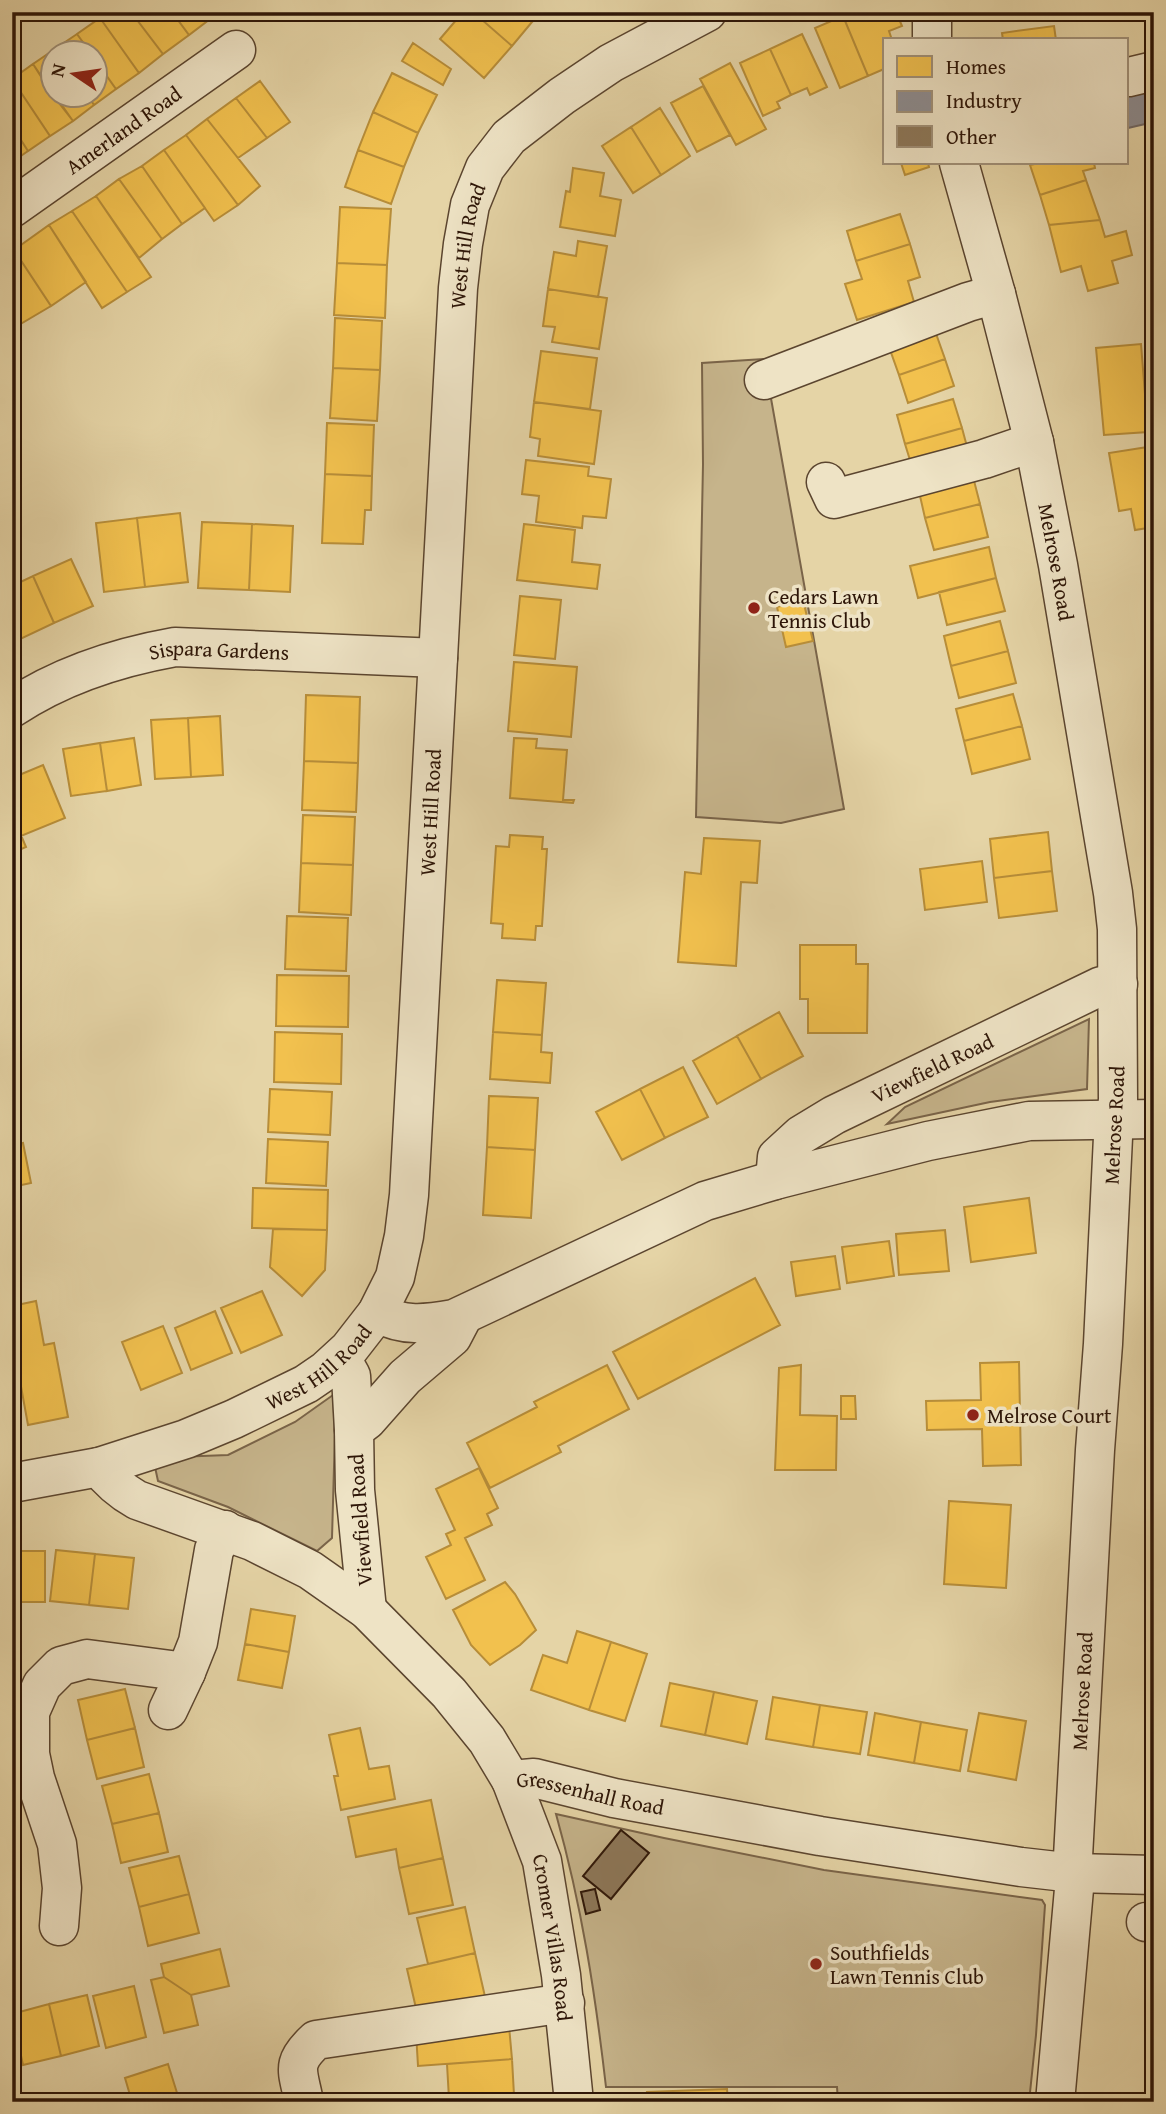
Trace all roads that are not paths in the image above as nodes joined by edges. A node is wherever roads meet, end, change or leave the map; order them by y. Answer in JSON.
{"nodes":[{"id":1,"x":706,"y":12,"type":"edge"},
{"id":2,"x":932,"y":12,"type":"edge"},
{"id":3,"x":932,"y":38,"type":"edge"},
{"id":4,"x":236,"y":50,"type":"dead end"},
{"id":5,"x":959,"y":164,"type":"edge"},
{"id":6,"x":12,"y":208,"type":"edge"},
{"id":7,"x":996,"y":294,"type":"junction"},
{"id":8,"x":764,"y":380,"type":"dead end"},
{"id":9,"x":1034,"y":442,"type":"junction"},
{"id":10,"x":826,"y":482,"type":"dead end"},
{"id":11,"x":438,"y":658,"type":"junction"},
{"id":12,"x":12,"y":708,"type":"edge"},
{"id":13,"x":1118,"y":984,"type":"junction"},
{"id":14,"x":1115,"y":1119,"type":"junction"},
{"id":15,"x":1154,"y":1119,"type":"edge"},
{"id":16,"x":775,"y":1181,"type":"junction"},
{"id":17,"x":377,"y":1313,"type":"junction"},
{"id":18,"x":463,"y":1316,"type":"junction"},
{"id":19,"x":341,"y":1358,"type":"junction"},
{"id":20,"x":354,"y":1430,"type":"junction"},
{"id":21,"x":99,"y":1467,"type":"junction"},
{"id":22,"x":12,"y":1483,"type":"edge"},
{"id":23,"x":225,"y":1530,"type":"junction"},
{"id":24,"x":367,"y":1610,"type":"junction"},
{"id":25,"x":186,"y":1672,"type":"junction"},
{"id":26,"x":168,"y":1710,"type":"dead end"},
{"id":27,"x":511,"y":1780,"type":"junction"},
{"id":28,"x":23,"y":1781,"type":"edge"},
{"id":29,"x":1074,"y":1873,"type":"junction"},
{"id":30,"x":1154,"y":1875,"type":"edge"},
{"id":31,"x":59,"y":1926,"type":"dead end"},
{"id":32,"x":565,"y":2003,"type":"junction"},
{"id":33,"x":304,"y":2102,"type":"edge"},
{"id":34,"x":574,"y":2102,"type":"edge"},
{"id":35,"x":1055,"y":2102,"type":"edge"}],
"edges":[{"from":1,"to":11,"type":"street","name":"West Hill Road"},
{"from":2,"to":3,"type":"street"},
{"from":4,"to":6,"type":"street","name":"Amerland Road"},
{"from":5,"to":7,"type":"street","name":"Melrose Road"},
{"from":7,"to":8,"type":"street"},
{"from":7,"to":9,"type":"street","name":"Melrose Road"},
{"from":9,"to":10,"type":"street"},
{"from":9,"to":13,"type":"street","name":"Melrose Road"},
{"from":11,"to":12,"type":"street","name":"Sispara Gardens"},
{"from":11,"to":17,"type":"street","name":"West Hill Road"},
{"from":13,"to":14,"type":"street","name":"Melrose Road"},
{"from":13,"to":16,"type":"street","name":"Viewfield Road"},
{"from":14,"to":15,"type":"street","name":"Viewfield Road"},
{"from":14,"to":16,"type":"street","name":"Viewfield Road"},
{"from":14,"to":29,"type":"street","name":"Melrose Road"},
{"from":16,"to":18,"type":"street","name":"Viewfield Road"},
{"from":17,"to":18,"type":"street","name":"Viewfield Road"},
{"from":17,"to":19,"type":"street","name":"West Hill Road"},
{"from":18,"to":20,"type":"street","name":"Viewfield Road"},
{"from":19,"to":20,"type":"street","name":"Viewfield Road"},
{"from":19,"to":21,"type":"street","name":"West Hill Road"},
{"from":20,"to":24,"type":"street","name":"Viewfield Road"},
{"from":21,"to":22,"type":"street","name":"West Hill Road"},
{"from":21,"to":23,"type":"street","name":"Gressenhall Road"},
{"from":23,"to":24,"type":"street","name":"Gressenhall Road"},
{"from":23,"to":25,"type":"street"},
{"from":24,"to":27,"type":"street","name":"Gressenhall Road"},
{"from":25,"to":26,"type":"street"},
{"from":25,"to":28,"type":"street"},
{"from":27,"to":29,"type":"street","name":"Gressenhall Road"},
{"from":27,"to":32,"type":"street","name":"Cromer Villas Road"},
{"from":28,"to":31,"type":"street"},
{"from":29,"to":30,"type":"street","name":"Gressenhall Road"},
{"from":29,"to":35,"type":"street","name":"Melrose Road"},
{"from":32,"to":33,"type":"street"},
{"from":32,"to":34,"type":"street","name":"Cromer Villas Road"}]}
